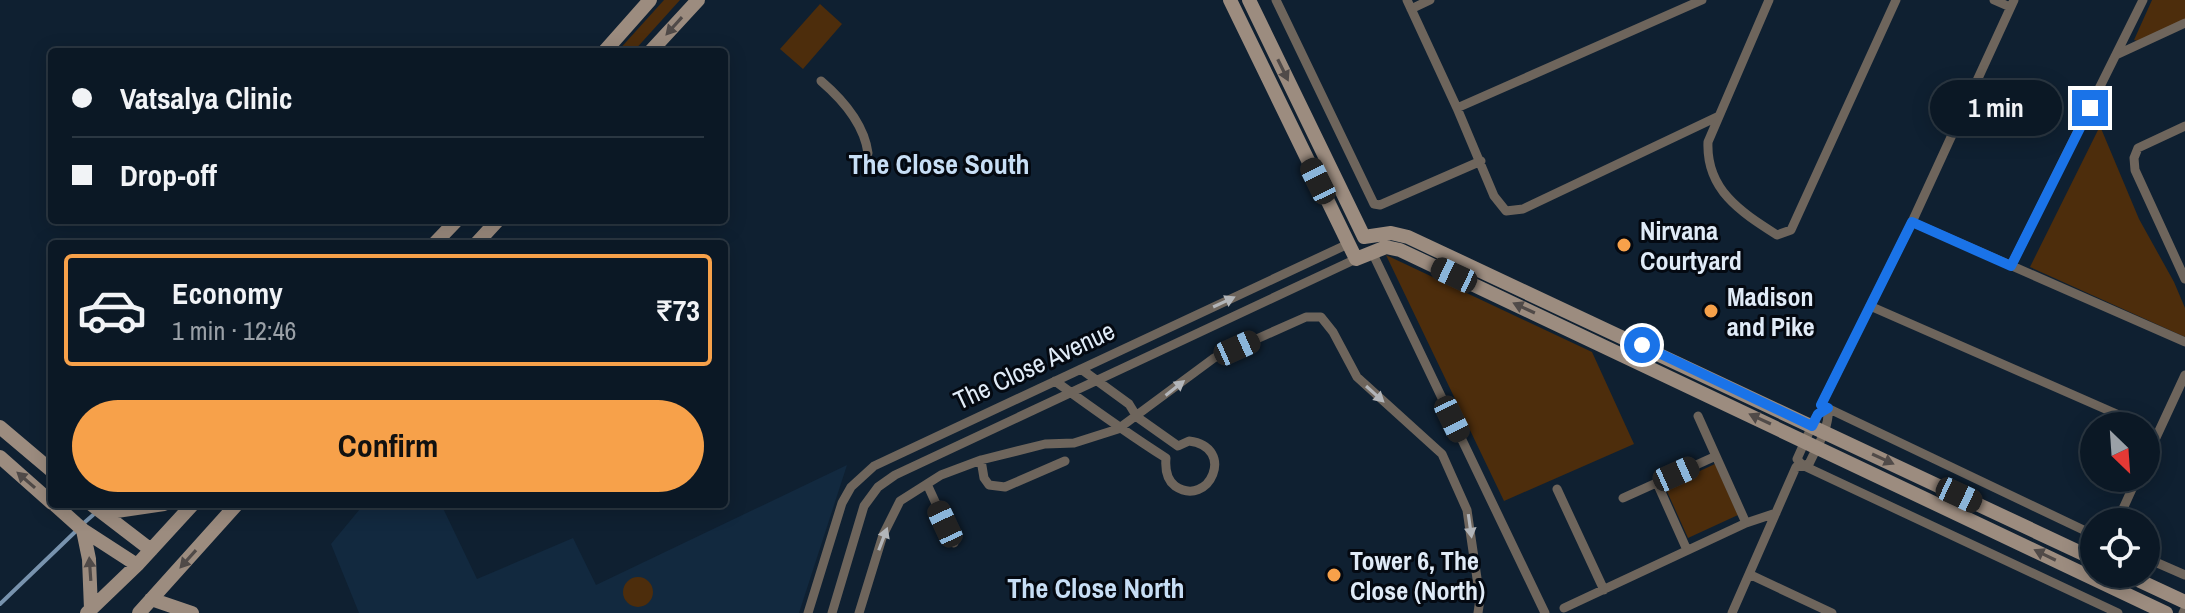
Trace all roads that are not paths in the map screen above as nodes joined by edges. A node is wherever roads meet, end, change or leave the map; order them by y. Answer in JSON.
{"nodes":[{"id":1,"x":650,"y":0,"type":"edge"},
{"id":2,"x":698,"y":0,"type":"edge"},
{"id":3,"x":1230,"y":0,"type":"edge"},
{"id":4,"x":1249,"y":0,"type":"edge"},
{"id":5,"x":1276,"y":0,"type":"edge"},
{"id":6,"x":1430,"y":0,"type":"edge"},
{"id":7,"x":1702,"y":0,"type":"edge"},
{"id":8,"x":1769,"y":0,"type":"edge"},
{"id":9,"x":1896,"y":0,"type":"edge"},
{"id":10,"x":1994,"y":0,"type":"edge"},
{"id":11,"x":2143,"y":0,"type":"edge"},
{"id":12,"x":1409,"y":4,"type":"edge"},
{"id":13,"x":2012,"y":4,"type":"edge"},
{"id":14,"x":2185,"y":23,"type":"edge"},
{"id":15,"x":608,"y":48,"type":"edge"},
{"id":16,"x":654,"y":48,"type":"edge"},
{"id":17,"x":2116,"y":55,"type":"junction"},
{"id":18,"x":821,"y":81,"type":"dead end"},
{"id":19,"x":1457,"y":108,"type":"junction"},
{"id":20,"x":1719,"y":116,"type":"junction"},
{"id":21,"x":2185,"y":126,"type":"edge"},
{"id":22,"x":868,"y":153,"type":"dead end"},
{"id":23,"x":1481,"y":161,"type":"junction"},
{"id":24,"x":1912,"y":222,"type":"junction"},
{"id":25,"x":453,"y":224,"type":"edge"},
{"id":26,"x":494,"y":224,"type":"edge"},
{"id":27,"x":1364,"y":237,"type":"junction"},
{"id":28,"x":438,"y":240,"type":"edge"},
{"id":29,"x":480,"y":240,"type":"edge"},
{"id":30,"x":1348,"y":244,"type":"junction"},
{"id":31,"x":1372,"y":252,"type":"junction"},
{"id":32,"x":1356,"y":259,"type":"junction"},
{"id":33,"x":2011,"y":266,"type":"junction"},
{"id":34,"x":2185,"y":279,"type":"edge"},
{"id":35,"x":1870,"y":306,"type":"junction"},
{"id":36,"x":2185,"y":342,"type":"edge"},
{"id":37,"x":1081,"y":369,"type":"junction"},
{"id":38,"x":2185,"y":375,"type":"edge"},
{"id":39,"x":1055,"y":381,"type":"junction"},
{"id":40,"x":1095,"y":381,"type":"junction"},
{"id":41,"x":1070,"y":392,"type":"junction"},
{"id":42,"x":1828,"y":408,"type":"junction"},
{"id":43,"x":2113,"y":412,"type":"edge"},
{"id":44,"x":1698,"y":416,"type":"dead end"},
{"id":45,"x":1137,"y":417,"type":"junction"},
{"id":46,"x":974,"y":419,"type":"junction"},
{"id":47,"x":0,"y":427,"type":"edge"},
{"id":48,"x":2160,"y":428,"type":"edge"},
{"id":49,"x":1118,"y":429,"type":"junction"},
{"id":50,"x":1818,"y":429,"type":"junction"},
{"id":51,"x":980,"y":435,"type":"junction"},
{"id":52,"x":921,"y":444,"type":"junction"},
{"id":53,"x":1811,"y":444,"type":"junction"},
{"id":54,"x":1716,"y":456,"type":"junction"},
{"id":55,"x":0,"y":457,"type":"edge"},
{"id":56,"x":928,"y":459,"type":"junction"},
{"id":57,"x":981,"y":460,"type":"junction"},
{"id":58,"x":1065,"y":461,"type":"dead end"},
{"id":59,"x":1802,"y":465,"type":"junction"},
{"id":60,"x":48,"y":468,"type":"edge"},
{"id":61,"x":863,"y":474,"type":"junction"},
{"id":62,"x":1657,"y":483,"type":"junction"},
{"id":63,"x":927,"y":484,"type":"junction"},
{"id":64,"x":878,"y":487,"type":"junction"},
{"id":65,"x":1557,"y":489,"type":"dead end"},
{"id":66,"x":1623,"y":498,"type":"dead end"},
{"id":67,"x":48,"y":499,"type":"edge"},
{"id":68,"x":59,"y":508,"type":"edge"},
{"id":69,"x":189,"y":508,"type":"edge"},
{"id":70,"x":234,"y":508,"type":"edge"},
{"id":71,"x":97,"y":509,"type":"edge"},
{"id":72,"x":1776,"y":513,"type":"junction"},
{"id":73,"x":1746,"y":523,"type":"junction"},
{"id":74,"x":2080,"y":528,"type":"edge"},
{"id":75,"x":83,"y":530,"type":"junction"},
{"id":76,"x":954,"y":543,"type":"dead end"},
{"id":77,"x":151,"y":550,"type":"junction"},
{"id":78,"x":1687,"y":550,"type":"junction"},
{"id":79,"x":2080,"y":552,"type":"edge"},
{"id":80,"x":2160,"y":564,"type":"edge"},
{"id":81,"x":137,"y":565,"type":"junction"},
{"id":82,"x":1751,"y":575,"type":"junction"},
{"id":83,"x":2185,"y":575,"type":"edge"},
{"id":84,"x":2155,"y":588,"type":"edge"},
{"id":85,"x":1604,"y":590,"type":"junction"},
{"id":86,"x":2185,"y":602,"type":"edge"},
{"id":87,"x":148,"y":608,"type":"edge"},
{"id":88,"x":1564,"y":608,"type":"dead end"},
{"id":89,"x":89,"y":611,"type":"edge"},
{"id":90,"x":1827,"y":612,"type":"edge"},
{"id":91,"x":192,"y":613,"type":"edge"},
{"id":92,"x":808,"y":613,"type":"edge"},
{"id":93,"x":832,"y":613,"type":"edge"},
{"id":94,"x":859,"y":613,"type":"edge"},
{"id":95,"x":1478,"y":613,"type":"edge"},
{"id":96,"x":1545,"y":613,"type":"edge"},
{"id":97,"x":1732,"y":613,"type":"edge"},
{"id":98,"x":2118,"y":613,"type":"edge"},
{"id":99,"x":2166,"y":613,"type":"edge"}],
"edges":[{"from":1,"to":15,"type":"street"},
{"from":2,"to":16,"type":"street","one_way":true},
{"from":3,"to":30,"type":"street"},
{"from":4,"to":27,"type":"street","one_way":true},
{"from":5,"to":23,"type":"street"},
{"from":6,"to":12,"type":"street"},
{"from":7,"to":19,"type":"street"},
{"from":8,"to":20,"type":"street"},
{"from":9,"to":20,"type":"street"},
{"from":10,"to":13,"type":"street"},
{"from":11,"to":17,"type":"street"},
{"from":12,"to":19,"type":"street"},
{"from":13,"to":24,"type":"street"},
{"from":14,"to":17,"type":"street"},
{"from":17,"to":33,"type":"street"},
{"from":18,"to":22,"type":"street"},
{"from":19,"to":23,"type":"street"},
{"from":20,"to":23,"type":"street"},
{"from":21,"to":34,"type":"street"},
{"from":24,"to":33,"type":"street"},
{"from":24,"to":35,"type":"street"},
{"from":25,"to":28,"type":"street"},
{"from":26,"to":29,"type":"street"},
{"from":27,"to":30,"type":"street","name":"The Close Avenue"},
{"from":27,"to":31,"type":"street"},
{"from":27,"to":50,"type":"street"},
{"from":30,"to":32,"type":"street"},
{"from":37,"to":30,"type":"street","name":"The Close Avenue","one_way":true},
{"from":31,"to":32,"type":"street"},
{"from":53,"to":31,"type":"street","one_way":true},
{"from":31,"to":96,"type":"street"},
{"from":32,"to":40,"type":"street","name":"The Close Avenue"},
{"from":33,"to":36,"type":"street"},
{"from":35,"to":42,"type":"street"},
{"from":35,"to":43,"type":"street"},
{"from":37,"to":39,"type":"street","name":"The Close Avenue"},
{"from":37,"to":40,"type":"street"},
{"from":38,"to":48,"type":"street"},
{"from":39,"to":41,"type":"street"},
{"from":39,"to":46,"type":"street","name":"The Close Avenue"},
{"from":40,"to":41,"type":"street","name":"The Close Avenue"},
{"from":40,"to":45,"type":"street"},
{"from":41,"to":49,"type":"street"},
{"from":41,"to":51,"type":"street","name":"The Close Avenue"},
{"from":42,"to":50,"type":"street"},
{"from":42,"to":74,"type":"street"},
{"from":44,"to":54,"type":"street"},
{"from":45,"to":49,"type":"street"},
{"from":45,"to":49,"type":"street"},
{"from":45,"to":95,"type":"street","one_way":true},
{"from":46,"to":51,"type":"street"},
{"from":46,"to":52,"type":"street","name":"The Close Avenue"},
{"from":47,"to":60,"type":"street"},
{"from":49,"to":57,"type":"street"},
{"from":50,"to":53,"type":"street"},
{"from":50,"to":79,"type":"street","one_way":true},
{"from":51,"to":56,"type":"street","name":"The Close Avenue"},
{"from":52,"to":56,"type":"street"},
{"from":52,"to":61,"type":"street","name":"The Close Avenue"},
{"from":53,"to":59,"type":"street"},
{"from":99,"to":53,"type":"street","one_way":true},
{"from":54,"to":62,"type":"street"},
{"from":54,"to":73,"type":"street"},
{"from":67,"to":55,"type":"street","one_way":true},
{"from":56,"to":64,"type":"street","name":"The Close Avenue"},
{"from":57,"to":58,"type":"street"},
{"from":57,"to":63,"type":"street"},
{"from":59,"to":72,"type":"street"},
{"from":59,"to":98,"type":"street"},
{"from":61,"to":64,"type":"street"},
{"from":61,"to":92,"type":"street","name":"The Close Avenue"},
{"from":62,"to":66,"type":"street"},
{"from":62,"to":78,"type":"street"},
{"from":63,"to":76,"type":"street"},
{"from":94,"to":63,"type":"street","one_way":true},
{"from":64,"to":93,"type":"street"},
{"from":65,"to":85,"type":"street"},
{"from":68,"to":75,"type":"street"},
{"from":69,"to":77,"type":"street"},
{"from":70,"to":87,"type":"street","one_way":true},
{"from":71,"to":77,"type":"street"},
{"from":72,"to":73,"type":"street"},
{"from":72,"to":82,"type":"street"},
{"from":73,"to":78,"type":"street"},
{"from":75,"to":81,"type":"street"},
{"from":89,"to":75,"type":"street","one_way":true},
{"from":77,"to":81,"type":"street"},
{"from":78,"to":85,"type":"street"},
{"from":80,"to":83,"type":"street"},
{"from":81,"to":89,"type":"street"},
{"from":82,"to":90,"type":"street"},
{"from":82,"to":97,"type":"street"},
{"from":84,"to":86,"type":"street"},
{"from":85,"to":88,"type":"street"},
{"from":87,"to":91,"type":"street"}]}
